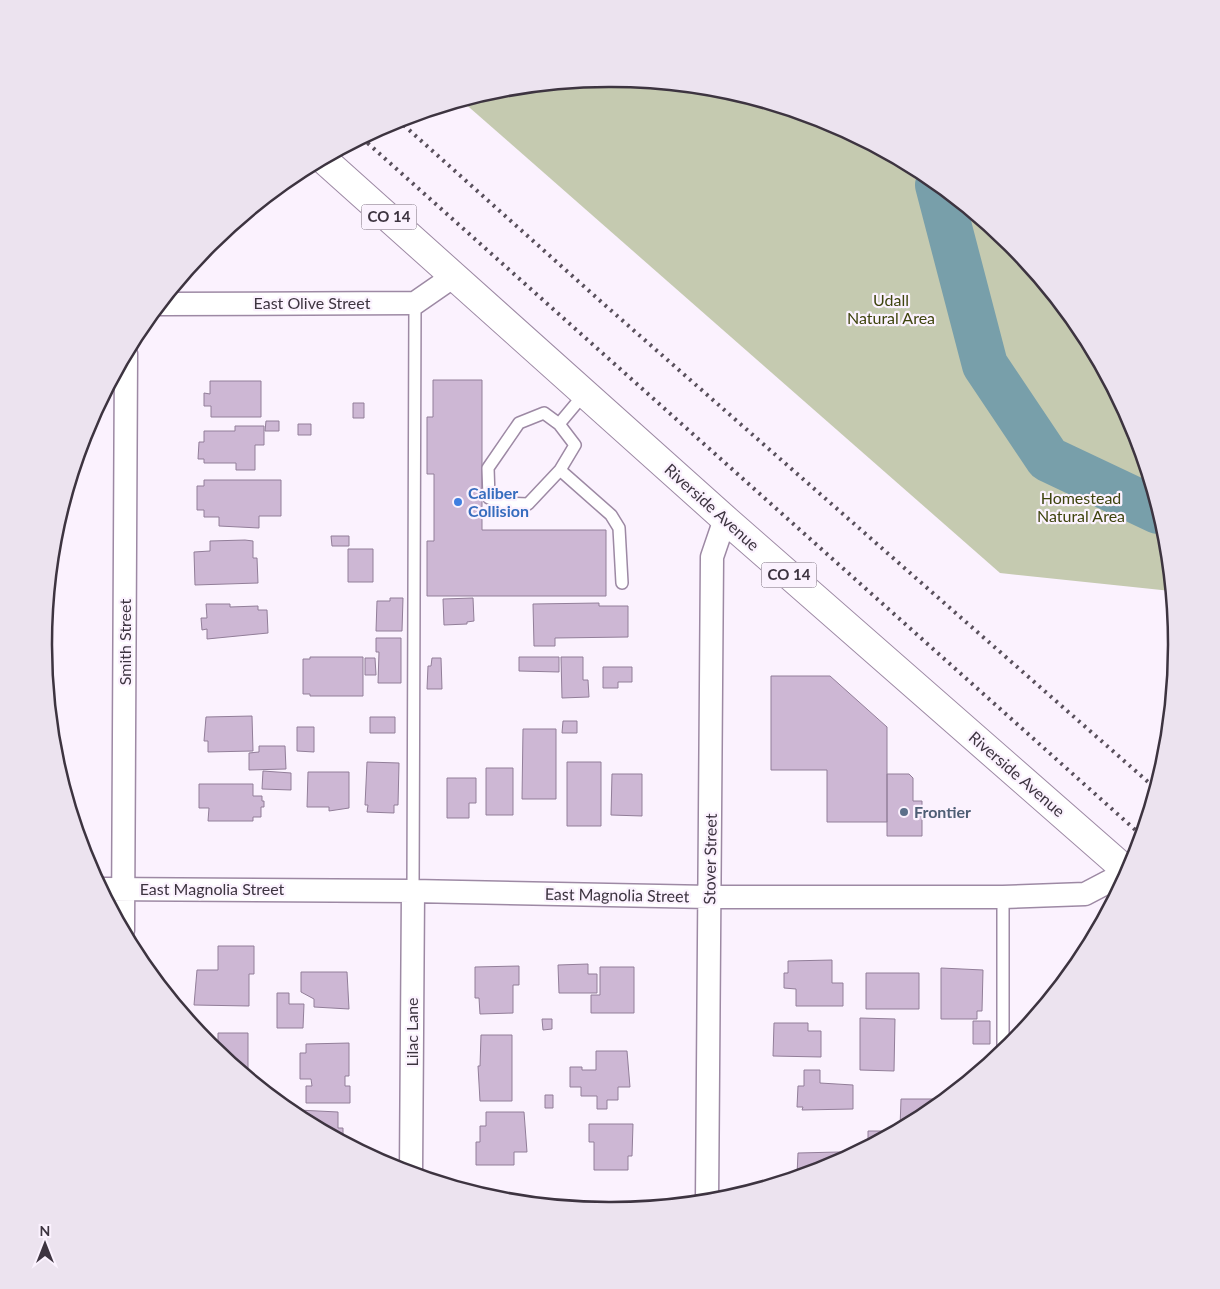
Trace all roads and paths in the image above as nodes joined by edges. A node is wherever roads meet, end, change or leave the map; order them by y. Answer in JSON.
{"nodes":[{"id":1,"x":328,"y":164,"type":"edge"},
{"id":2,"x":454,"y":276,"type":"junction"},
{"id":3,"x":415,"y":303,"type":"junction"},
{"id":4,"x":169,"y":304,"type":"edge"},
{"id":5,"x":126,"y":368,"type":"edge"},
{"id":6,"x":586,"y":393,"type":"junction"},
{"id":7,"x":559,"y":424,"type":"junction"},
{"id":8,"x":560,"y":470,"type":"junction"},
{"id":9,"x":725,"y":519,"type":"junction"},
{"id":10,"x":622,"y":583,"type":"dead end"},
{"id":11,"x":1121,"y":867,"type":"edge"},
{"id":12,"x":1116,"y":878,"type":"edge"},
{"id":13,"x":109,"y":889,"type":"edge"},
{"id":14,"x":124,"y":889,"type":"junction"},
{"id":15,"x":412,"y":891,"type":"junction"},
{"id":16,"x":709,"y":897,"type":"junction"},
{"id":17,"x":1003,"y":897,"type":"junction"},
{"id":18,"x":123,"y":916,"type":"edge"},
{"id":19,"x":1003,"y":1040,"type":"edge"},
{"id":20,"x":411,"y":1165,"type":"edge"},
{"id":21,"x":708,"y":1193,"type":"edge"}],
"edges":[{"from":1,"to":2,"type":"highway","name":"Riverside Avenue","number":"CO 14"},
{"from":2,"to":3,"type":"street"},
{"from":2,"to":6,"type":"highway","name":"Riverside Avenue","number":"CO 14"},
{"from":3,"to":4,"type":"street","name":"East Olive Street"},
{"from":3,"to":15,"type":"lane"},
{"from":5,"to":14,"type":"street","name":"Smith Street"},
{"from":6,"to":7,"type":"lane"},
{"from":6,"to":9,"type":"highway","name":"Riverside Avenue","number":"CO 14"},
{"from":7,"to":8,"type":"lane"},
{"from":7,"to":8,"type":"lane"},
{"from":8,"to":10,"type":"lane"},
{"from":9,"to":11,"type":"highway","name":"Riverside Avenue","number":"CO 14"},
{"from":9,"to":16,"type":"street","name":"Stover Street"},
{"from":12,"to":17,"type":"street","name":"East Magnolia Street"},
{"from":13,"to":14,"type":"street","name":"East Magnolia Street"},
{"from":14,"to":15,"type":"street","name":"East Magnolia Street"},
{"from":14,"to":18,"type":"street","name":"Smith Street"},
{"from":15,"to":16,"type":"street","name":"East Magnolia Street"},
{"from":15,"to":20,"type":"street","name":"Lilac Lane"},
{"from":16,"to":17,"type":"street","name":"East Magnolia Street"},
{"from":16,"to":21,"type":"street","name":"Stover Street"},
{"from":17,"to":19,"type":"lane"}]}
